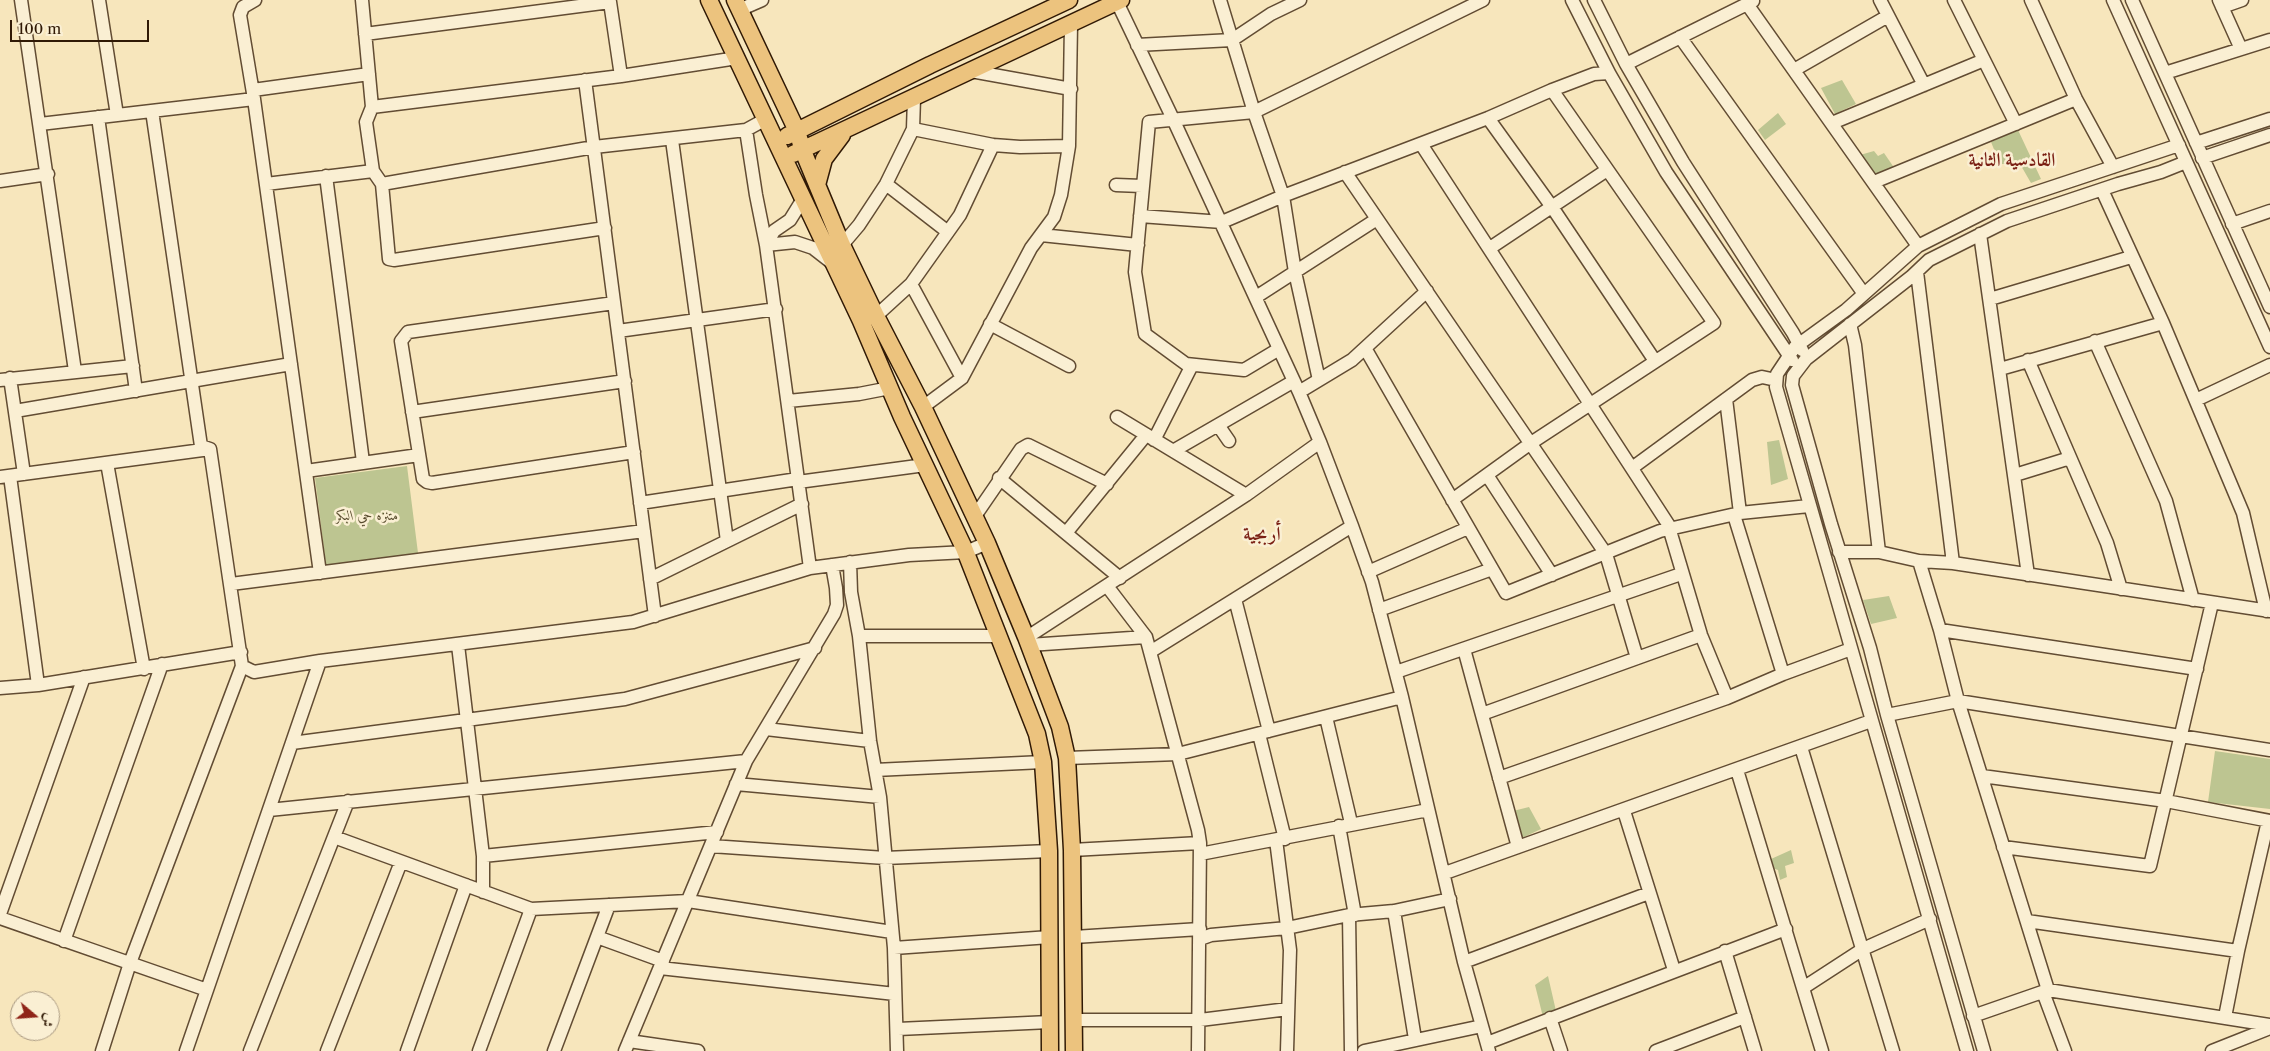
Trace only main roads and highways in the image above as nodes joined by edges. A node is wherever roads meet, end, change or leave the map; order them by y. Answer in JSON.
{"nodes":[{"id":1,"x":709,"y":0,"type":"edge"},
{"id":2,"x":1069,"y":0,"type":"edge"},
{"id":3,"x":1119,"y":1,"type":"edge"},
{"id":4,"x":737,"y":5,"type":"edge"},
{"id":5,"x":778,"y":92,"type":"junction"},
{"id":6,"x":876,"y":92,"type":"junction"},
{"id":7,"x":884,"y":111,"type":"junction"},
{"id":8,"x":831,"y":114,"type":"junction"},
{"id":9,"x":849,"y":128,"type":"junction"},
{"id":10,"x":797,"y":131,"type":"junction"},
{"id":11,"x":776,"y":141,"type":"junction"},
{"id":12,"x":803,"y":151,"type":"junction"},
{"id":13,"x":784,"y":158,"type":"junction"},
{"id":14,"x":817,"y":185,"type":"junction"},
{"id":15,"x":1050,"y":1051,"type":"edge"},
{"id":16,"x":1074,"y":1051,"type":"edge"}],
"edges":[{"from":1,"to":11,"type":"main road"},
{"from":2,"to":6,"type":"main road"},
{"from":3,"to":7,"type":"main road"},
{"from":4,"to":5,"type":"main road"},
{"from":5,"to":8,"type":"main road"},
{"from":5,"to":10,"type":"main road"},
{"from":6,"to":7,"type":"main road"},
{"from":6,"to":8,"type":"main road"},
{"from":7,"to":9,"type":"main road"},
{"from":8,"to":10,"type":"main road"},
{"from":9,"to":12,"type":"main road"},
{"from":9,"to":14,"type":"main road"},
{"from":10,"to":11,"type":"main road"},
{"from":10,"to":12,"type":"main road"},
{"from":11,"to":13,"type":"main road"},
{"from":12,"to":13,"type":"main road"},
{"from":12,"to":14,"type":"main road"},
{"from":13,"to":15,"type":"main road"},
{"from":14,"to":16,"type":"main road"}]}
